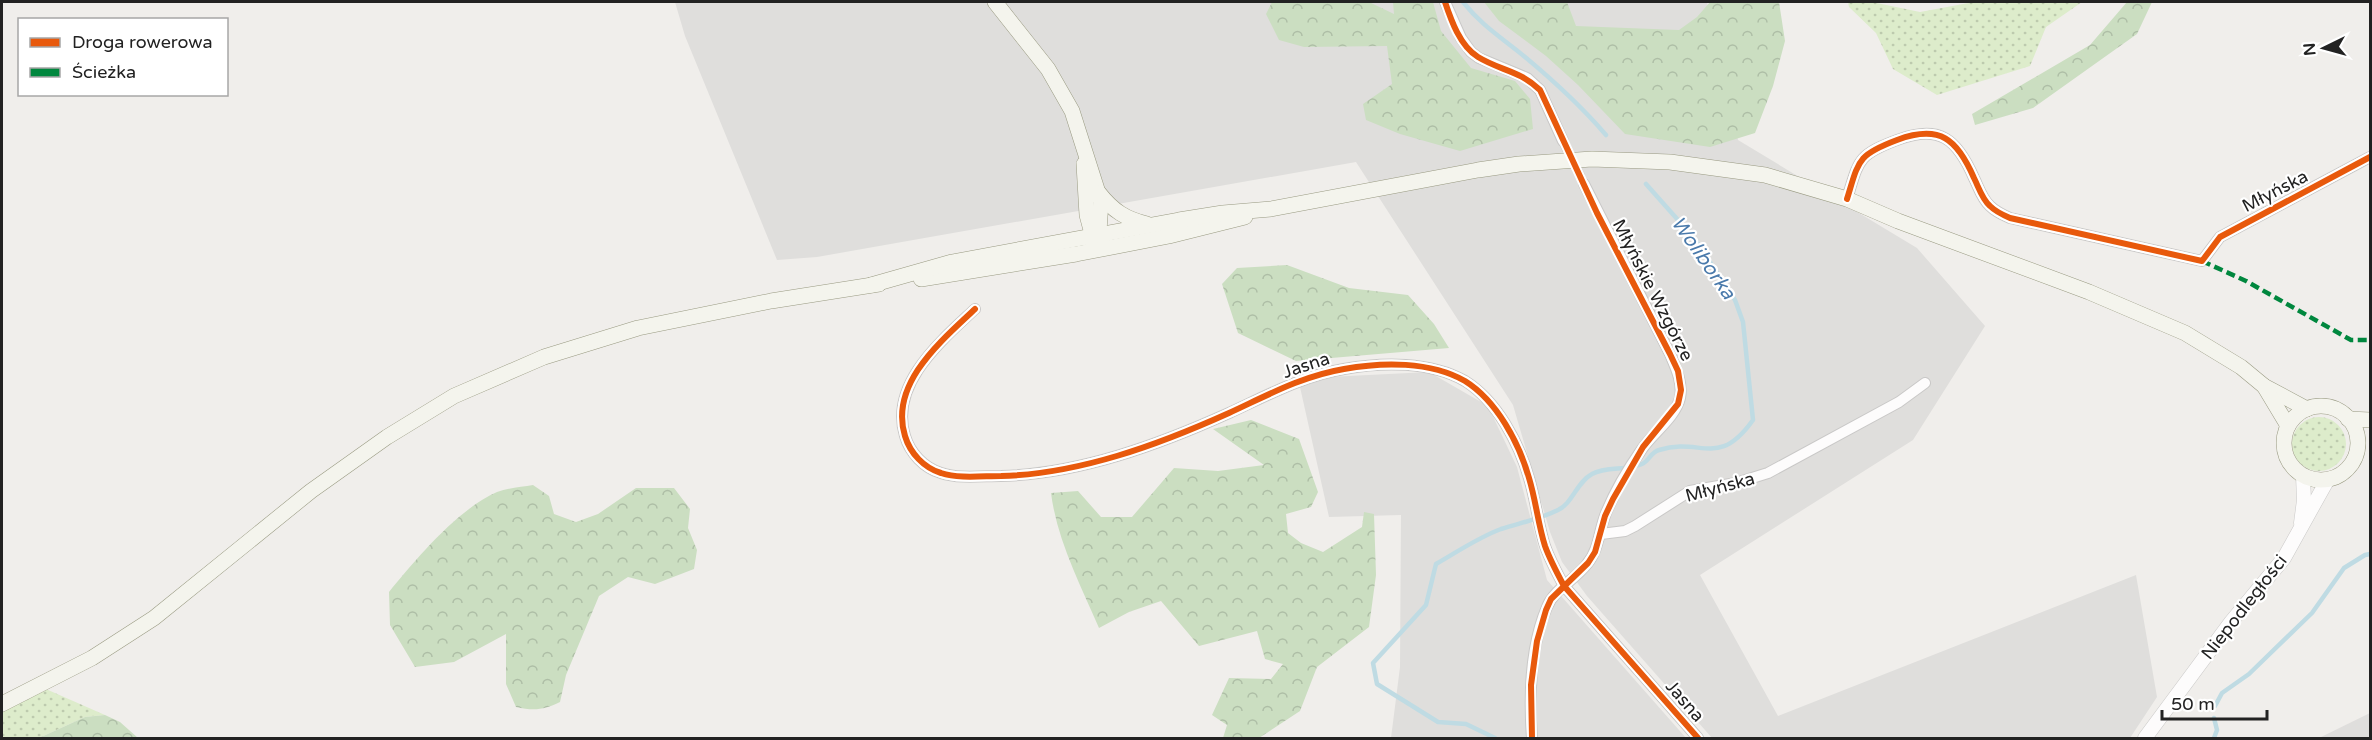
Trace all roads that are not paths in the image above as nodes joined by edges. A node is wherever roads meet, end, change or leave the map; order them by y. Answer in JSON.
{"nodes":[{"id":1,"x":995,"y":2,"type":"edge"},
{"id":2,"x":1444,"y":2,"type":"edge"},
{"id":3,"x":1563,"y":141,"type":"tunnel mouth"},
{"id":4,"x":1082,"y":143,"type":"junction"},
{"id":5,"x":2370,"y":157,"type":"edge"},
{"id":6,"x":1584,"y":184,"type":"tunnel mouth"},
{"id":7,"x":1099,"y":193,"type":"junction"},
{"id":8,"x":1847,"y":199,"type":"junction"},
{"id":9,"x":1271,"y":209,"type":"junction"},
{"id":10,"x":1087,"y":215,"type":"junction"},
{"id":11,"x":1150,"y":225,"type":"junction"},
{"id":12,"x":1095,"y":235,"type":"junction"},
{"id":13,"x":1122,"y":245,"type":"junction"},
{"id":14,"x":1075,"y":247,"type":"junction"},
{"id":15,"x":975,"y":309,"type":"dead end"},
{"id":16,"x":1925,"y":383,"type":"dead end"},
{"id":17,"x":2264,"y":386,"type":"junction"},
{"id":18,"x":2307,"y":409,"type":"junction"},
{"id":19,"x":2348,"y":419,"type":"junction"},
{"id":20,"x":2370,"y":420,"type":"edge"},
{"id":21,"x":2288,"y":426,"type":"junction"},
{"id":22,"x":2370,"y":437,"type":"edge"},
{"id":23,"x":2357,"y":447,"type":"junction"},
{"id":24,"x":2303,"y":476,"type":"junction"},
{"id":25,"x":2328,"y":479,"type":"junction"},
{"id":26,"x":1600,"y":534,"type":"junction"},
{"id":27,"x":2299,"y":534,"type":"junction"},
{"id":28,"x":1564,"y":586,"type":"junction"},
{"id":29,"x":2,"y":704,"type":"edge"},
{"id":30,"x":1532,"y":738,"type":"edge"},
{"id":31,"x":1698,"y":738,"type":"edge"},
{"id":32,"x":2145,"y":738,"type":"edge"}],
"edges":[{"from":1,"to":4,"type":"main road"},
{"from":2,"to":3,"type":"street"},
{"from":4,"to":7,"type":"main road"},
{"from":4,"to":10,"type":"main road"},
{"from":5,"to":8,"type":"street","name":"Młyńska"},
{"from":6,"to":26,"type":"street","name":"Młyńskie Wzgórze"},
{"from":7,"to":11,"type":"main road"},
{"from":7,"to":12,"type":"main road"},
{"from":8,"to":9,"type":"main road"},
{"from":8,"to":17,"type":"main road"},
{"from":9,"to":11,"type":"main road"},
{"from":9,"to":13,"type":"main road"},
{"from":10,"to":12,"type":"main road"},
{"from":10,"to":14,"type":"main road"},
{"from":11,"to":12,"type":"main road"},
{"from":12,"to":13,"type":"main road"},
{"from":12,"to":14,"type":"main road"},
{"from":13,"to":14,"type":"main road"},
{"from":14,"to":29,"type":"main road"},
{"from":15,"to":28,"type":"street","name":"Jasna"},
{"from":16,"to":26,"type":"street","name":"Młyńska"},
{"from":17,"to":18,"type":"main road"},
{"from":17,"to":21,"type":"main road"},
{"from":18,"to":19,"type":"main road"},
{"from":18,"to":21,"type":"main road"},
{"from":19,"to":20,"type":"main road"},
{"from":19,"to":23,"type":"main road"},
{"from":21,"to":24,"type":"main road"},
{"from":22,"to":23,"type":"main road"},
{"from":23,"to":25,"type":"main road"},
{"from":24,"to":25,"type":"main road"},
{"from":24,"to":27,"type":"street","name":"Niepodległości"},
{"from":25,"to":27,"type":"street","name":"Niepodległości"},
{"from":26,"to":28,"type":"street"},
{"from":27,"to":32,"type":"street","name":"Niepodległości"},
{"from":28,"to":30,"type":"street"},
{"from":28,"to":31,"type":"street","name":"Jasna"}]}
